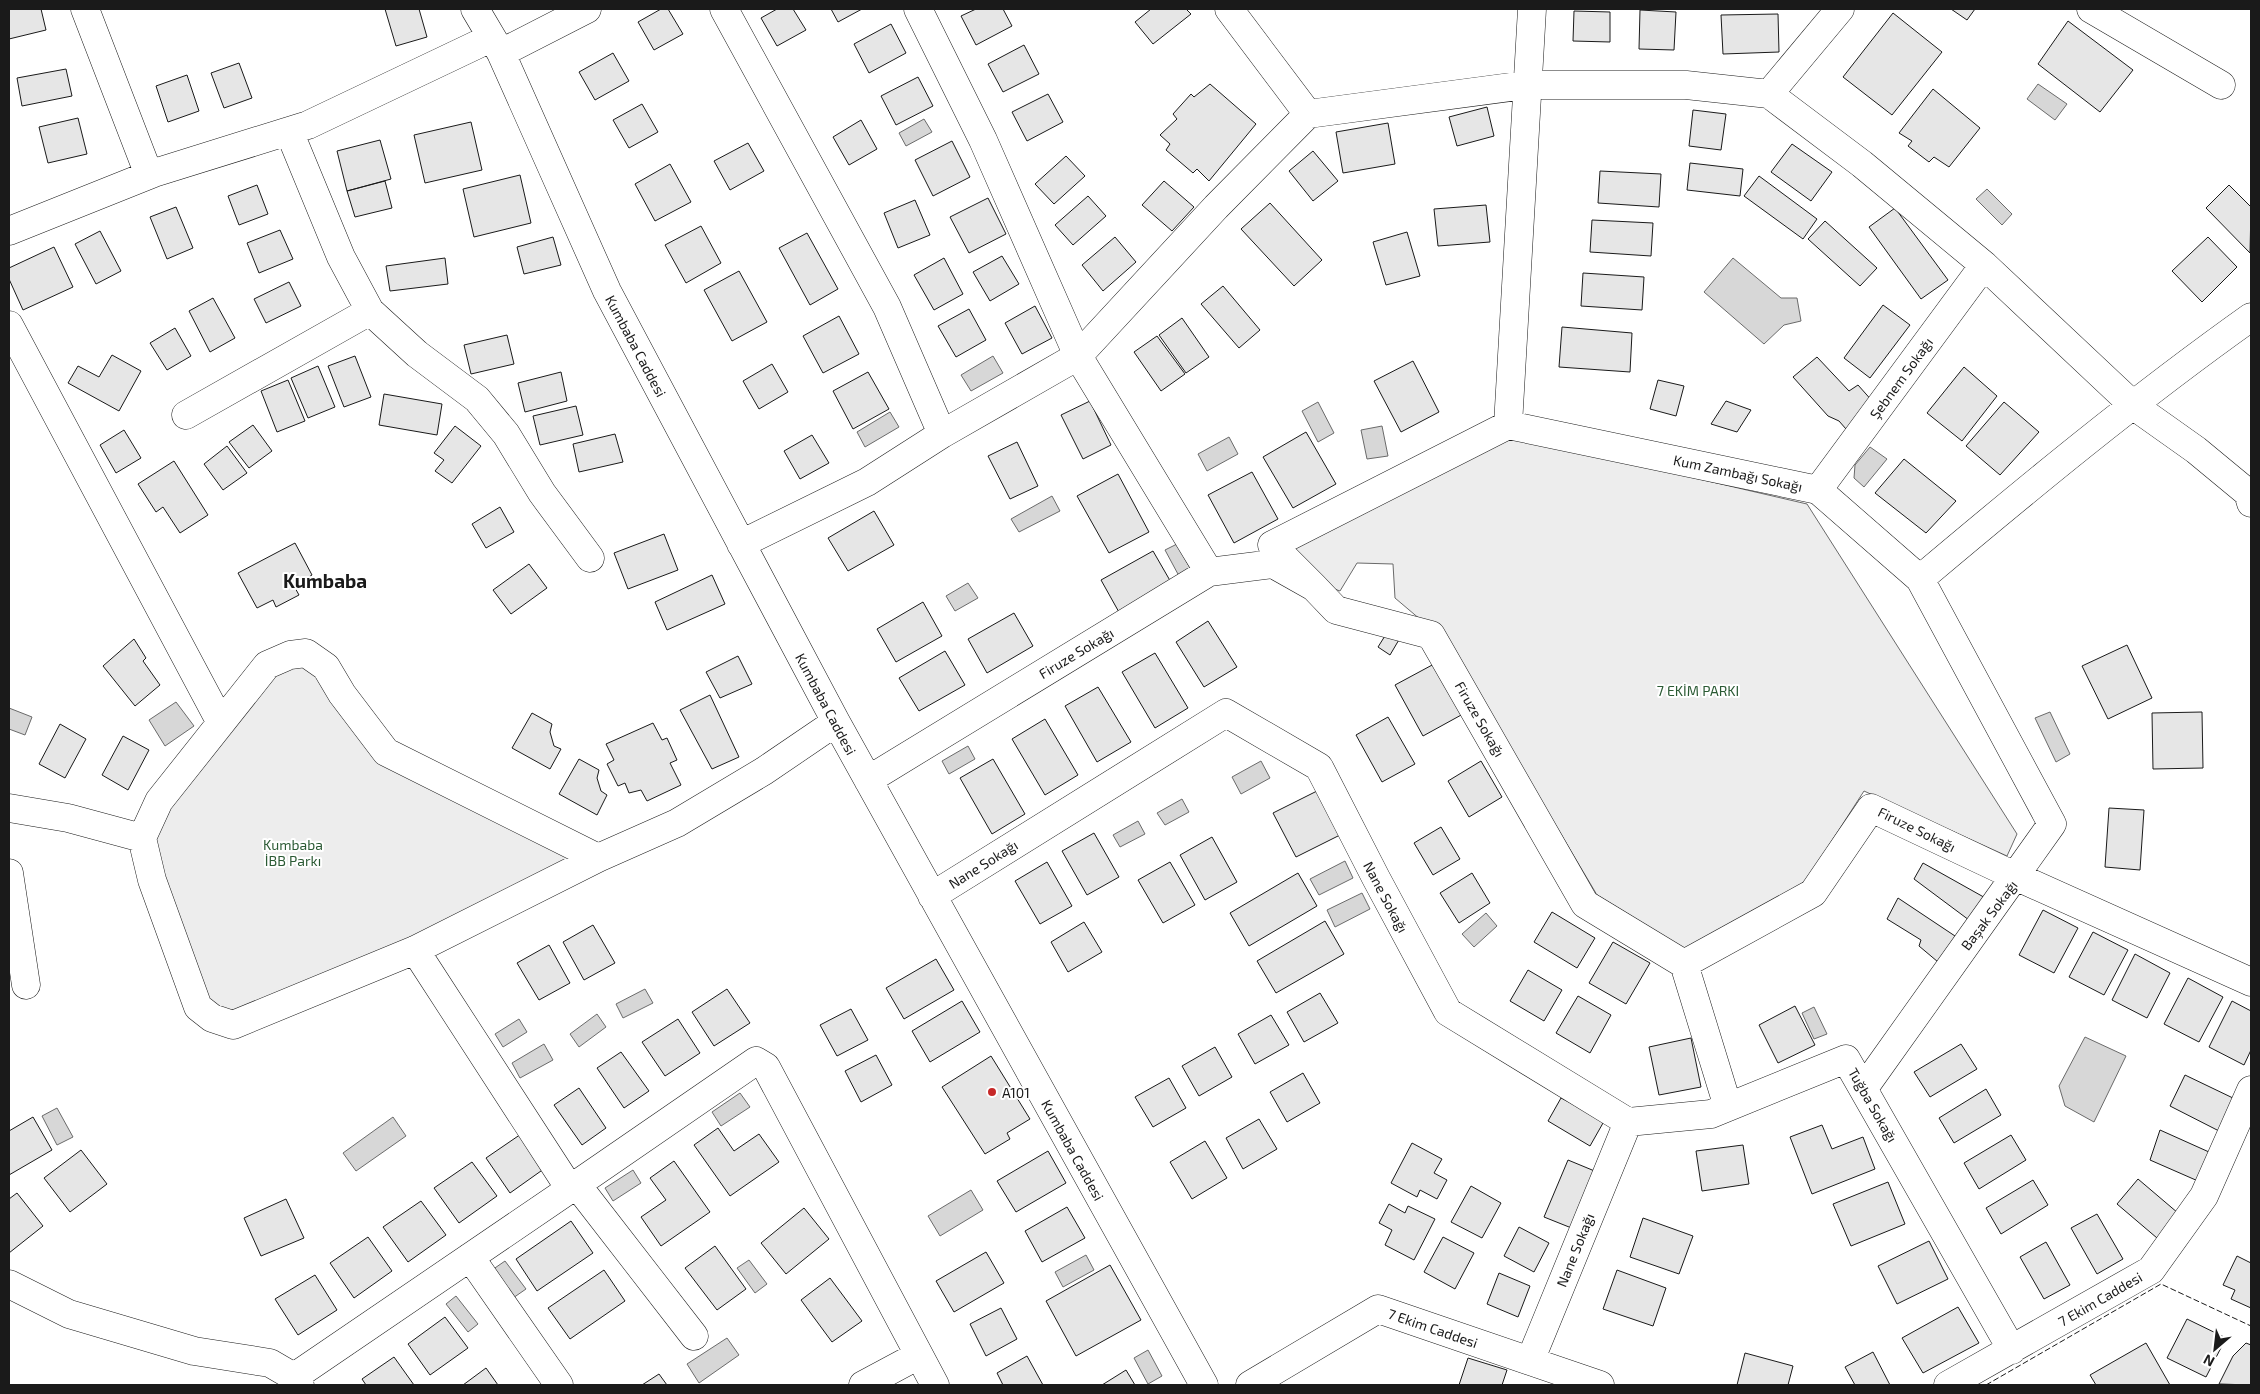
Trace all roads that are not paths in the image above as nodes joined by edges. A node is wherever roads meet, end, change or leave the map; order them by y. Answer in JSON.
{"nodes":[{"id":1,"x":85,"y":9,"type":"edge"},
{"id":2,"x":475,"y":9,"type":"edge"},
{"id":3,"x":587,"y":9,"type":"edge"},
{"id":4,"x":724,"y":9,"type":"edge"},
{"id":5,"x":918,"y":9,"type":"edge"},
{"id":6,"x":1229,"y":9,"type":"edge"},
{"id":7,"x":1532,"y":9,"type":"edge"},
{"id":8,"x":1840,"y":9,"type":"edge"},
{"id":9,"x":2090,"y":9,"type":"edge"},
{"id":10,"x":496,"y":45,"type":"junction"},
{"id":11,"x":1526,"y":85,"type":"junction"},
{"id":12,"x":2221,"y":85,"type":"dead end"},
{"id":13,"x":1769,"y":94,"type":"junction"},
{"id":14,"x":1308,"y":114,"type":"junction"},
{"id":15,"x":290,"y":131,"type":"junction"},
{"id":16,"x":149,"y":175,"type":"junction"},
{"id":17,"x":9,"y":231,"type":"edge"},
{"id":18,"x":1984,"y":265,"type":"junction"},
{"id":19,"x":370,"y":311,"type":"junction"},
{"id":20,"x":2251,"y":316,"type":"edge"},
{"id":21,"x":9,"y":325,"type":"edge"},
{"id":22,"x":1078,"y":356,"type":"junction"},
{"id":23,"x":2134,"y":406,"type":"junction"},
{"id":24,"x":186,"y":415,"type":"dead end"},
{"id":25,"x":1508,"y":425,"type":"junction"},
{"id":26,"x":942,"y":434,"type":"junction"},
{"id":27,"x":1818,"y":490,"type":"junction"},
{"id":28,"x":2250,"y":496,"type":"edge"},
{"id":29,"x":741,"y":544,"type":"junction"},
{"id":30,"x":590,"y":558,"type":"dead end"},
{"id":31,"x":1209,"y":572,"type":"junction"},
{"id":32,"x":1920,"y":579,"type":"junction"},
{"id":33,"x":1314,"y":587,"type":"junction"},
{"id":34,"x":221,"y":722,"type":"junction"},
{"id":35,"x":836,"y":722,"type":"junction"},
{"id":36,"x":868,"y":780,"type":"junction"},
{"id":37,"x":9,"y":808,"type":"edge"},
{"id":38,"x":142,"y":838,"type":"junction"},
{"id":39,"x":598,"y":858,"type":"junction"},
{"id":40,"x":9,"y":873,"type":"edge"},
{"id":41,"x":2015,"y":876,"type":"junction"},
{"id":42,"x":932,"y":896,"type":"junction"},
{"id":43,"x":415,"y":950,"type":"junction"},
{"id":44,"x":1684,"y":964,"type":"junction"},
{"id":45,"x":2251,"y":982,"type":"edge"},
{"id":46,"x":26,"y":985,"type":"dead end"},
{"id":47,"x":1864,"y":1088,"type":"junction"},
{"id":48,"x":2251,"y":1090,"type":"edge"},
{"id":49,"x":1728,"y":1107,"type":"junction"},
{"id":50,"x":1628,"y":1122,"type":"junction"},
{"id":51,"x":574,"y":1187,"type":"junction"},
{"id":52,"x":470,"y":1257,"type":"junction"},
{"id":53,"x":9,"y":1284,"type":"edge"},
{"id":54,"x":694,"y":1336,"type":"dead end"},
{"id":55,"x":2012,"y":1350,"type":"junction"},
{"id":56,"x":919,"y":1355,"type":"junction"},
{"id":57,"x":1530,"y":1361,"type":"junction"},
{"id":58,"x":297,"y":1381,"type":"edge"},
{"id":59,"x":559,"y":1385,"type":"edge"},
{"id":60,"x":863,"y":1385,"type":"edge"},
{"id":61,"x":935,"y":1385,"type":"edge"},
{"id":62,"x":1204,"y":1385,"type":"edge"},
{"id":63,"x":1250,"y":1385,"type":"edge"},
{"id":64,"x":1600,"y":1385,"type":"edge"},
{"id":65,"x":1948,"y":1385,"type":"edge"}],
"edges":[{"from":1,"to":16,"type":"street"},
{"from":2,"to":10,"type":"street","name":"Kumbaba Caddesi"},
{"from":3,"to":10,"type":"street"},
{"from":4,"to":26,"type":"street"},
{"from":5,"to":22,"type":"street"},
{"from":6,"to":14,"type":"street"},
{"from":7,"to":11,"type":"street"},
{"from":8,"to":13,"type":"street"},
{"from":9,"to":12,"type":"street"},
{"from":10,"to":15,"type":"street"},
{"from":10,"to":29,"type":"street","name":"Kumbaba Caddesi"},
{"from":11,"to":13,"type":"street"},
{"from":11,"to":14,"type":"street"},
{"from":11,"to":25,"type":"street"},
{"from":13,"to":18,"type":"street"},
{"from":14,"to":22,"type":"street"},
{"from":15,"to":16,"type":"street"},
{"from":15,"to":19,"type":"street"},
{"from":16,"to":17,"type":"street"},
{"from":18,"to":23,"type":"street"},
{"from":18,"to":27,"type":"street","name":"Şebnem Sokağı"},
{"from":19,"to":24,"type":"street"},
{"from":19,"to":30,"type":"street"},
{"from":20,"to":23,"type":"street"},
{"from":21,"to":34,"type":"street"},
{"from":22,"to":26,"type":"street"},
{"from":22,"to":31,"type":"street"},
{"from":23,"to":28,"type":"street"},
{"from":23,"to":32,"type":"street"},
{"from":25,"to":27,"type":"street","name":"Kum Zambağı Sokağı"},
{"from":25,"to":33,"type":"street"},
{"from":26,"to":29,"type":"street"},
{"from":27,"to":32,"type":"street","name":"Kum Zambağı Sokağı"},
{"from":29,"to":35,"type":"street","name":"Kumbaba Caddesi"},
{"from":31,"to":33,"type":"street","name":"Firuze Sokağı"},
{"from":31,"to":36,"type":"street","name":"Firuze Sokağı"},
{"from":32,"to":41,"type":"street","name":"Kum Zambağı Sokağı"},
{"from":33,"to":44,"type":"street","name":"Firuze Sokağı"},
{"from":34,"to":38,"type":"street"},
{"from":34,"to":39,"type":"street"},
{"from":35,"to":36,"type":"street","name":"Kumbaba Caddesi"},
{"from":35,"to":39,"type":"street"},
{"from":36,"to":42,"type":"street","name":"Kumbaba Caddesi"},
{"from":37,"to":38,"type":"street"},
{"from":38,"to":43,"type":"street"},
{"from":39,"to":43,"type":"street"},
{"from":40,"to":46,"type":"street"},
{"from":41,"to":44,"type":"street","name":"Firuze Sokağı"},
{"from":41,"to":45,"type":"street","name":"Başak Sokağı"},
{"from":41,"to":47,"type":"street","name":"Başak Sokağı"},
{"from":42,"to":50,"type":"street","name":"Nane Sokağı"},
{"from":42,"to":62,"type":"street","name":"Kumbaba Caddesi"},
{"from":43,"to":51,"type":"street"},
{"from":44,"to":49,"type":"street"},
{"from":47,"to":49,"type":"street","name":"Tuğba Sokağı"},
{"from":47,"to":55,"type":"street","name":"Tuğba Sokağı"},
{"from":48,"to":55,"type":"street","name":"7 Ekim Caddesi"},
{"from":49,"to":50,"type":"street","name":"Tuğba Sokağı"},
{"from":50,"to":57,"type":"street","name":"Nane Sokağı"},
{"from":51,"to":52,"type":"street"},
{"from":51,"to":54,"type":"street"},
{"from":51,"to":56,"type":"street"},
{"from":52,"to":58,"type":"street"},
{"from":52,"to":59,"type":"street"},
{"from":53,"to":58,"type":"street"},
{"from":55,"to":65,"type":"street","name":"7 Ekim Caddesi"},
{"from":56,"to":60,"type":"street"},
{"from":56,"to":61,"type":"street"},
{"from":57,"to":63,"type":"street","name":"7 Ekim Caddesi"},
{"from":57,"to":64,"type":"street","name":"7 Ekim Caddesi"}]}
